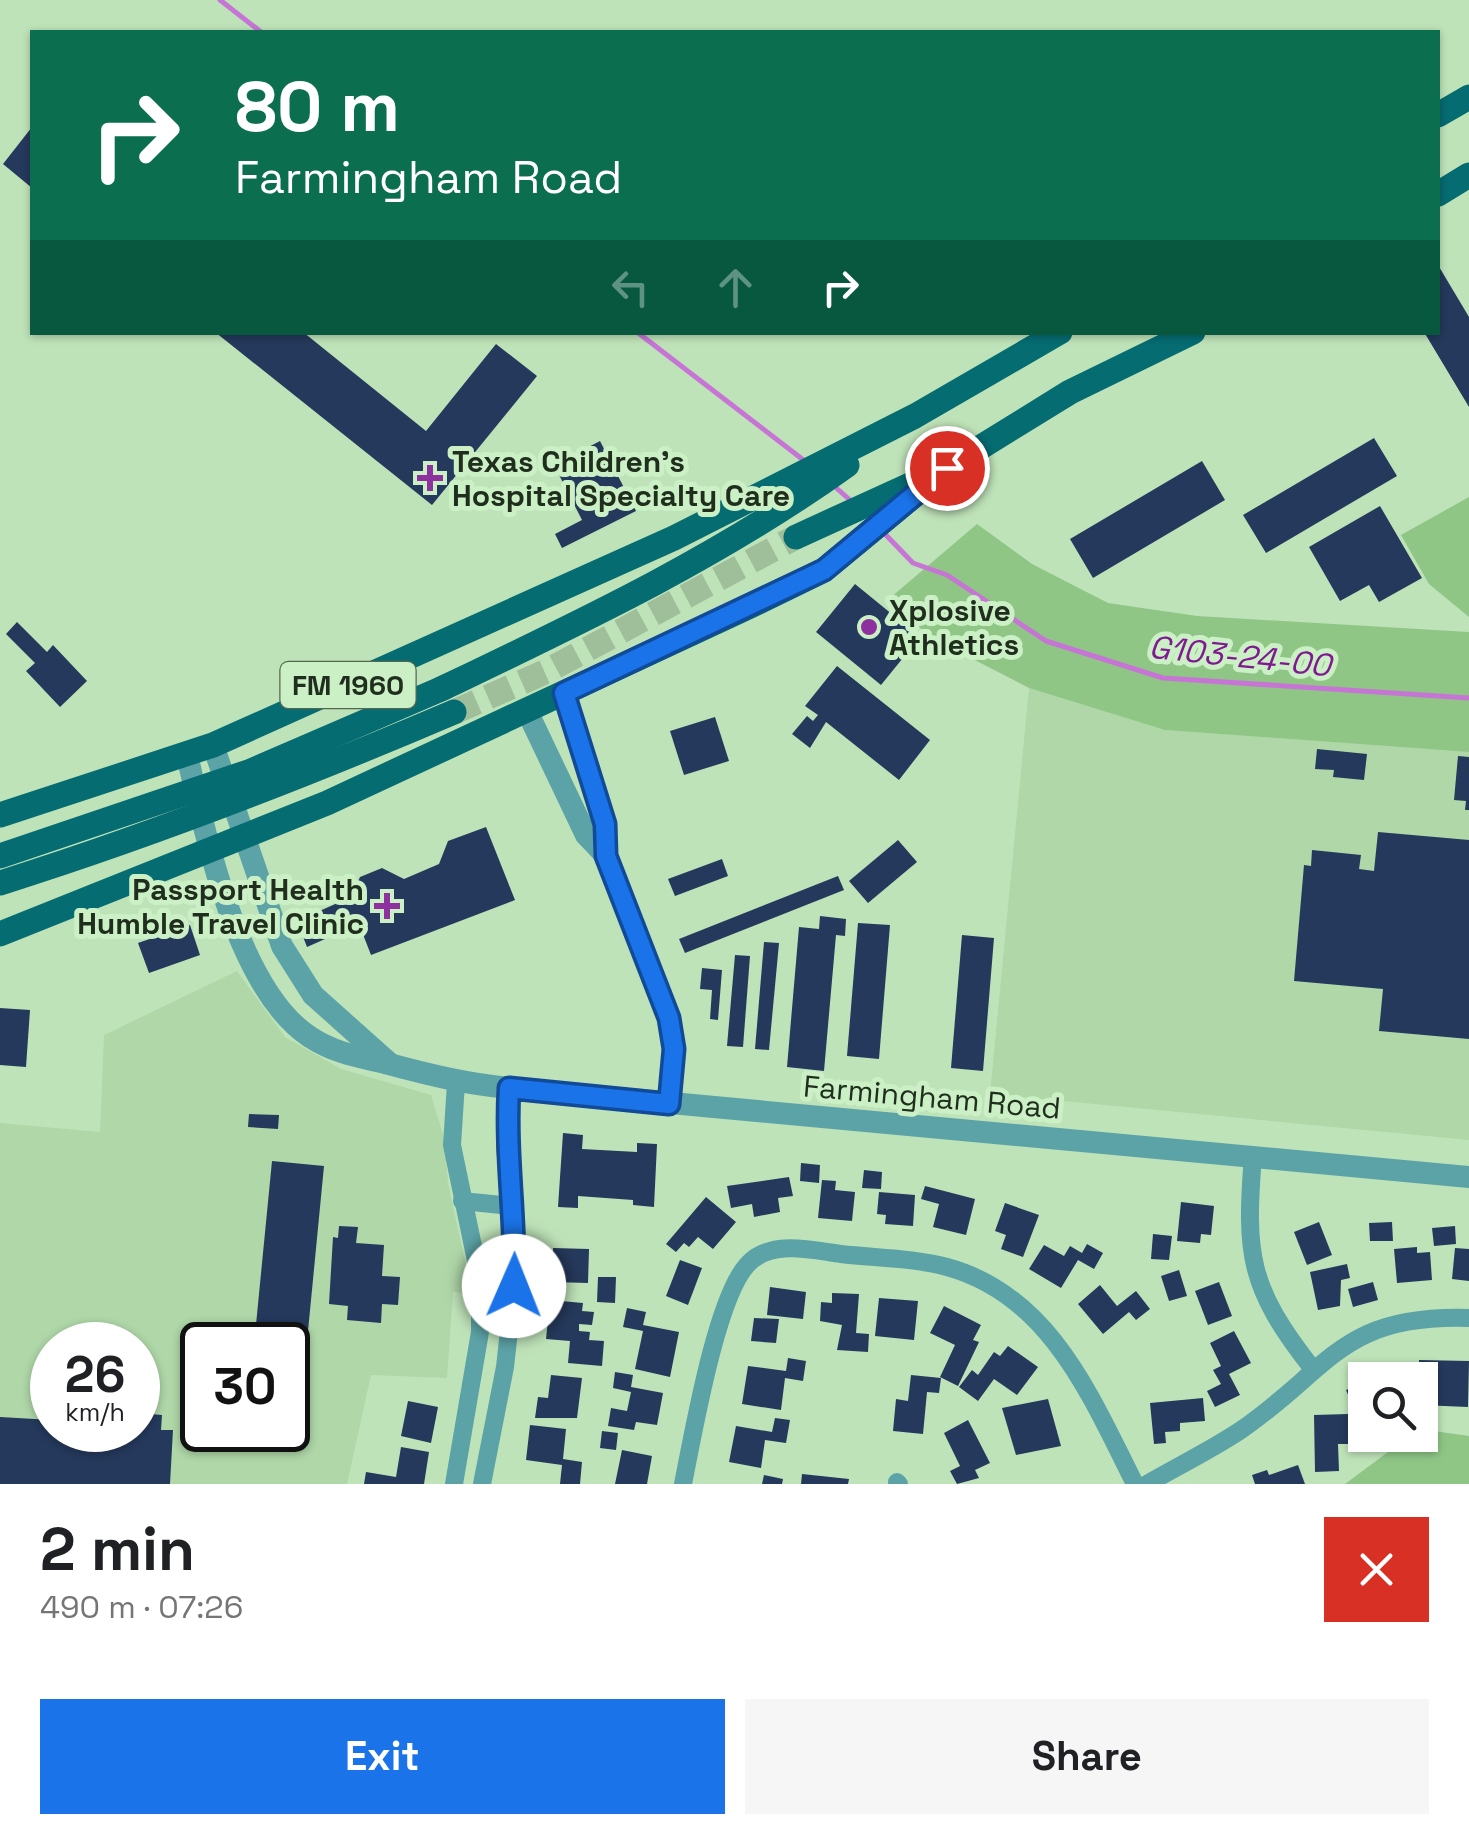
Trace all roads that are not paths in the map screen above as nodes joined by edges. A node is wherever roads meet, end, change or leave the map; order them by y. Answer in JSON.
{"nodes":[{"id":1,"x":1469,"y":98,"type":"edge"},
{"id":2,"x":1440,"y":115,"type":"edge"},
{"id":3,"x":1469,"y":175,"type":"edge"},
{"id":4,"x":1440,"y":193,"type":"edge"},
{"id":5,"x":1055,"y":335,"type":"edge"},
{"id":6,"x":1186,"y":335,"type":"edge"},
{"id":7,"x":956,"y":463,"type":"junction"},
{"id":8,"x":783,"y":497,"type":"junction"},
{"id":9,"x":796,"y":537,"type":"tunnel mouth"},
{"id":10,"x":564,"y":693,"type":"junction"},
{"id":11,"x":526,"y":710,"type":"junction"},
{"id":12,"x":454,"y":712,"type":"tunnel mouth"},
{"id":13,"x":212,"y":745,"type":"junction"},
{"id":14,"x":187,"y":754,"type":"junction"},
{"id":15,"x":0,"y":815,"type":"edge"},
{"id":16,"x":242,"y":837,"type":"junction"},
{"id":17,"x":208,"y":850,"type":"junction"},
{"id":18,"x":0,"y":856,"type":"edge"},
{"id":19,"x":606,"y":856,"type":"junction"},
{"id":20,"x":0,"y":883,"type":"edge"},
{"id":21,"x":0,"y":934,"type":"edge"},
{"id":22,"x":286,"y":1017,"type":"junction"},
{"id":23,"x":356,"y":1037,"type":"junction"},
{"id":24,"x":391,"y":1064,"type":"junction"},
{"id":25,"x":456,"y":1082,"type":"junction"},
{"id":26,"x":509,"y":1088,"type":"junction"},
{"id":27,"x":669,"y":1104,"type":"junction"},
{"id":28,"x":1253,"y":1156,"type":"junction"},
{"id":29,"x":1469,"y":1177,"type":"edge"},
{"id":30,"x":462,"y":1201,"type":"junction"},
{"id":31,"x":512,"y":1206,"type":"junction"},
{"id":32,"x":1469,"y":1318,"type":"edge"},
{"id":33,"x":478,"y":1362,"type":"junction"},
{"id":34,"x":505,"y":1367,"type":"junction"},
{"id":35,"x":1312,"y":1368,"type":"junction"},
{"id":36,"x":454,"y":1484,"type":"edge"},
{"id":37,"x":482,"y":1484,"type":"edge"},
{"id":38,"x":684,"y":1484,"type":"edge"},
{"id":39,"x":1136,"y":1484,"type":"edge"},
{"id":40,"x":1147,"y":1484,"type":"edge"}],
"edges":[{"from":1,"to":2,"type":"main road"},
{"from":3,"to":4,"type":"main road"},
{"from":5,"to":8,"type":"main road","name":"FM 1960"},
{"from":6,"to":7,"type":"main road"},
{"from":7,"to":9,"type":"main road"},
{"from":7,"to":10,"type":"main road"},
{"from":8,"to":13,"type":"main road","name":"FM 1960","number":"FM 1960"},
{"from":8,"to":18,"type":"main road","name":"FM 1960","bridge":true},
{"from":10,"to":11,"type":"main road"},
{"from":10,"to":19,"type":"street"},
{"from":11,"to":16,"type":"main road"},
{"from":11,"to":19,"type":"street"},
{"from":12,"to":20,"type":"main road","name":"FM 1960","bridge":true},
{"from":13,"to":14,"type":"main road","name":"FM 1960","number":"FM 1960"},
{"from":13,"to":16,"type":"street","name":"Farmingham Road"},
{"from":14,"to":15,"type":"main road","name":"FM 1960","number":"FM 1960"},
{"from":14,"to":17,"type":"street","name":"Farmingham Road"},
{"from":16,"to":17,"type":"main road"},
{"from":16,"to":23,"type":"street","name":"Farmingham Road"},
{"from":17,"to":21,"type":"main road"},
{"from":17,"to":22,"type":"street","name":"Farmingham Road"},
{"from":19,"to":27,"type":"street"},
{"from":22,"to":23,"type":"street"},
{"from":22,"to":24,"type":"street","name":"Farmingham Road"},
{"from":23,"to":24,"type":"street","name":"Farmingham Road"},
{"from":24,"to":25,"type":"street","name":"Farmingham Road"},
{"from":25,"to":26,"type":"street","name":"Farmingham Road"},
{"from":25,"to":30,"type":"street"},
{"from":26,"to":27,"type":"street","name":"Farmingham Road"},
{"from":26,"to":31,"type":"street"},
{"from":27,"to":28,"type":"street","name":"Farmingham Road"},
{"from":28,"to":29,"type":"street","name":"Farmingham Road"},
{"from":28,"to":35,"type":"street"},
{"from":30,"to":31,"type":"street"},
{"from":30,"to":33,"type":"street"},
{"from":31,"to":34,"type":"street"},
{"from":32,"to":35,"type":"street"},
{"from":33,"to":34,"type":"street"},
{"from":33,"to":36,"type":"street"},
{"from":34,"to":37,"type":"street"},
{"from":35,"to":40,"type":"street"},
{"from":38,"to":39,"type":"street"}]}
